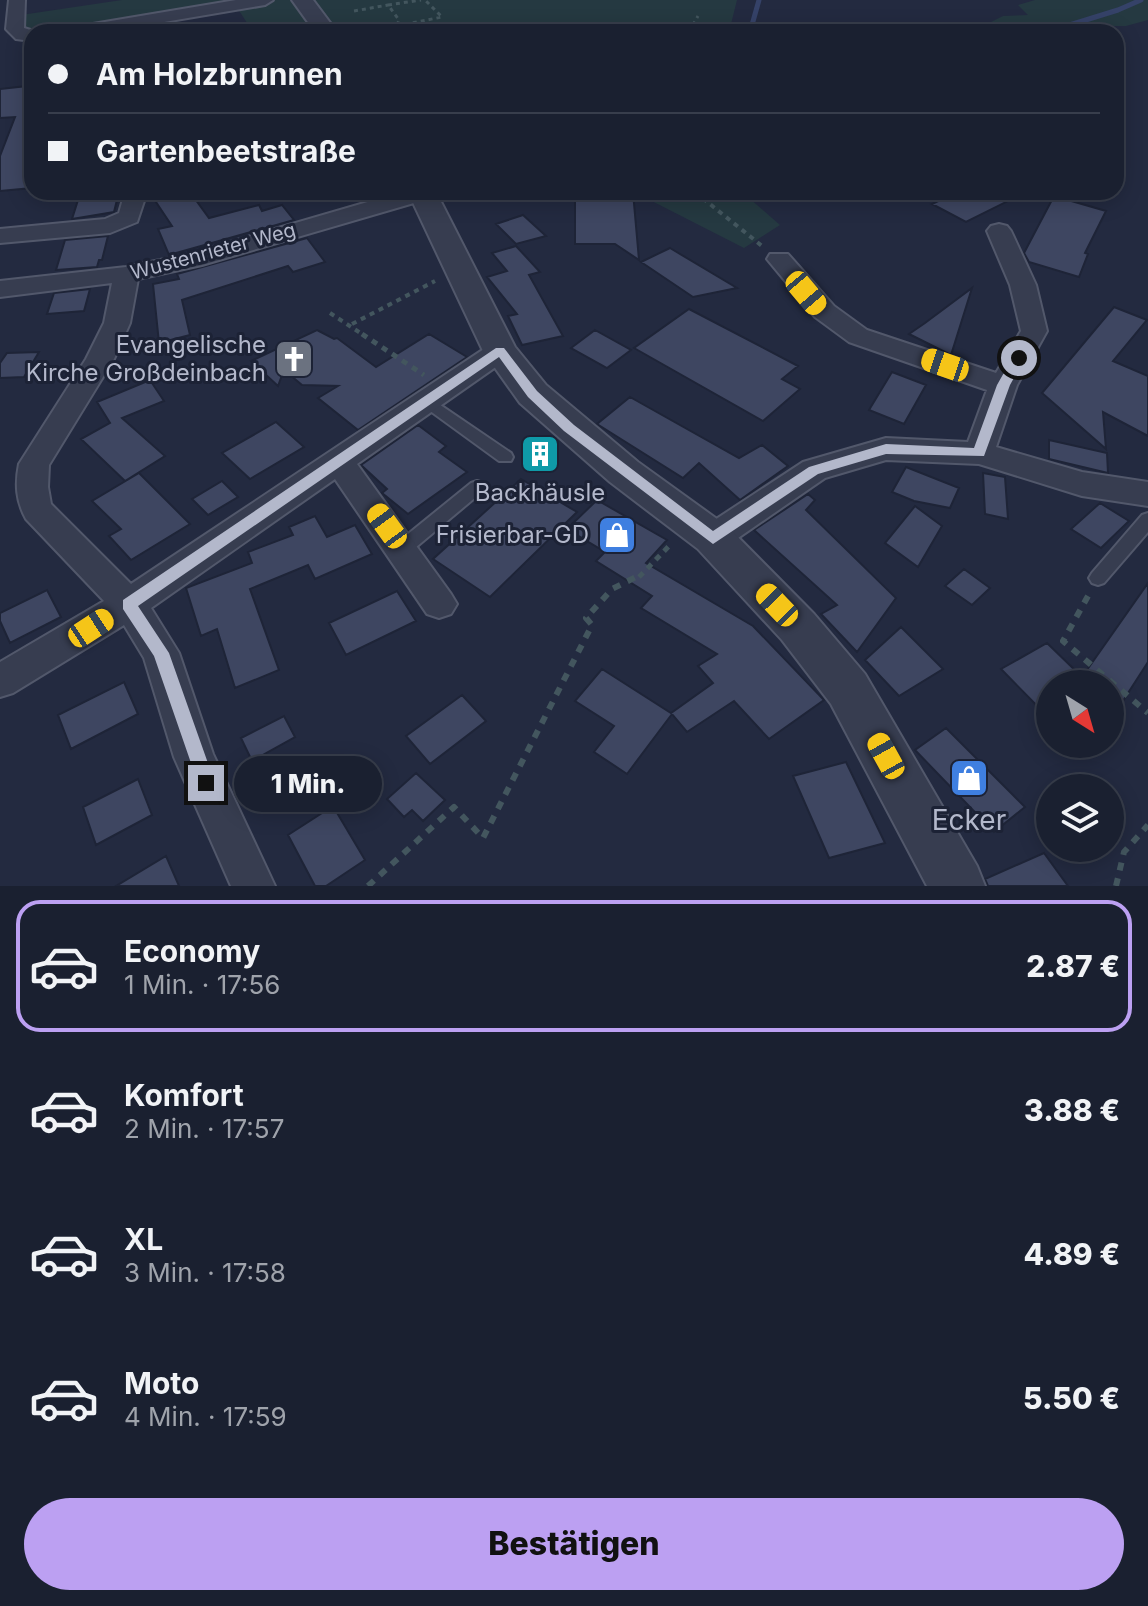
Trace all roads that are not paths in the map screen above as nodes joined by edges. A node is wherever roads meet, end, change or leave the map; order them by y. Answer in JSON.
{"nodes":[{"id":1,"x":17,"y":0,"type":"edge"},
{"id":2,"x":265,"y":0,"type":"edge"},
{"id":3,"x":302,"y":0,"type":"edge"},
{"id":4,"x":122,"y":24,"type":"edge"},
{"id":5,"x":320,"y":24,"type":"edge"},
{"id":6,"x":24,"y":35,"type":"edge"},
{"id":7,"x":134,"y":200,"type":"edge"},
{"id":8,"x":398,"y":200,"type":"edge"},
{"id":9,"x":425,"y":200,"type":"edge"},
{"id":10,"x":999,"y":231,"type":"dead end"},
{"id":11,"x":0,"y":236,"type":"edge"},
{"id":12,"x":779,"y":259,"type":"road end"},
{"id":13,"x":126,"y":274,"type":"junction"},
{"id":14,"x":0,"y":289,"type":"edge"},
{"id":15,"x":500,"y":351,"type":"junction"},
{"id":16,"x":1003,"y":385,"type":"junction"},
{"id":17,"x":436,"y":395,"type":"junction"},
{"id":18,"x":979,"y":453,"type":"junction"},
{"id":19,"x":505,"y":457,"type":"dead end"},
{"id":20,"x":339,"y":461,"type":"junction"},
{"id":21,"x":477,"y":487,"type":"dead end"},
{"id":22,"x":1148,"y":494,"type":"edge"},
{"id":23,"x":1148,"y":520,"type":"edge"},
{"id":24,"x":702,"y":530,"type":"junction"},
{"id":25,"x":403,"y":548,"type":"junction"},
{"id":26,"x":1098,"y":578,"type":"road end"},
{"id":27,"x":129,"y":604,"type":"junction"},
{"id":28,"x":439,"y":604,"type":"dead end"},
{"id":29,"x":0,"y":681,"type":"edge"},
{"id":30,"x":253,"y":886,"type":"edge"},
{"id":31,"x":957,"y":886,"type":"edge"}],
"edges":[{"from":1,"to":6,"type":"street"},
{"from":2,"to":4,"type":"street"},
{"from":3,"to":5,"type":"street"},
{"from":7,"to":11,"type":"street"},
{"from":8,"to":13,"type":"street","name":"Wustenrieter Weg"},
{"from":9,"to":15,"type":"street"},
{"from":10,"to":16,"type":"street"},
{"from":12,"to":16,"type":"street"},
{"from":13,"to":14,"type":"street","name":"Wustenrieter Weg"},
{"from":13,"to":27,"type":"street"},
{"from":15,"to":17,"type":"street"},
{"from":15,"to":24,"type":"street"},
{"from":16,"to":18,"type":"street"},
{"from":17,"to":19,"type":"lane"},
{"from":17,"to":20,"type":"street"},
{"from":18,"to":22,"type":"street"},
{"from":18,"to":24,"type":"street"},
{"from":20,"to":25,"type":"street"},
{"from":20,"to":27,"type":"street"},
{"from":21,"to":25,"type":"lane"},
{"from":23,"to":26,"type":"lane"},
{"from":24,"to":31,"type":"street"},
{"from":25,"to":28,"type":"street"},
{"from":27,"to":29,"type":"street"},
{"from":27,"to":30,"type":"street"}]}
